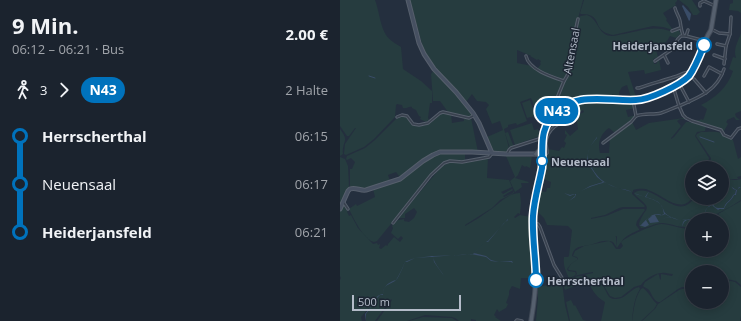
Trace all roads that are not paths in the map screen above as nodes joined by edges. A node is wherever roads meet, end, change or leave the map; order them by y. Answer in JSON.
{"nodes":[{"id":1,"x":408,"y":0,"type":"edge"},
{"id":2,"x":716,"y":0,"type":"edge"},
{"id":3,"x":700,"y":6,"type":"dead end"},
{"id":4,"x":715,"y":6,"type":"junction"},
{"id":5,"x":675,"y":8,"type":"dead end"},
{"id":6,"x":731,"y":17,"type":"dead end"},
{"id":7,"x":578,"y":19,"type":"dead end"},
{"id":8,"x":680,"y":28,"type":"junction"},
{"id":9,"x":688,"y":30,"type":"dead end"},
{"id":10,"x":711,"y":30,"type":"junction"},
{"id":11,"x":672,"y":31,"type":"dead end"},
{"id":12,"x":730,"y":34,"type":"junction"},
{"id":13,"x":683,"y":35,"type":"junction"},
{"id":14,"x":686,"y":36,"type":"junction"},
{"id":15,"x":706,"y":41,"type":"junction"},
{"id":16,"x":718,"y":44,"type":"dead end"},
{"id":17,"x":726,"y":46,"type":"junction"},
{"id":18,"x":664,"y":55,"type":"junction"},
{"id":19,"x":714,"y":55,"type":"dead end"},
{"id":20,"x":526,"y":56,"type":"dead end"},
{"id":21,"x":725,"y":59,"type":"junction"},
{"id":22,"x":655,"y":61,"type":"dead end"},
{"id":23,"x":668,"y":63,"type":"dead end"},
{"id":24,"x":724,"y":64,"type":"dead end"},
{"id":25,"x":724,"y":69,"type":"dead end"},
{"id":26,"x":691,"y":72,"type":"junction"},
{"id":27,"x":722,"y":74,"type":"junction"},
{"id":28,"x":704,"y":76,"type":"dead end"},
{"id":29,"x":694,"y":79,"type":"dead end"},
{"id":30,"x":564,"y":82,"type":"junction"},
{"id":31,"x":673,"y":86,"type":"junction"},
{"id":32,"x":681,"y":87,"type":"dead end"},
{"id":33,"x":637,"y":88,"type":"dead end"},
{"id":34,"x":706,"y":93,"type":"junction"},
{"id":35,"x":633,"y":100,"type":"junction"},
{"id":36,"x":689,"y":102,"type":"junction"},
{"id":37,"x":680,"y":106,"type":"junction"},
{"id":38,"x":475,"y":115,"type":"junction"},
{"id":39,"x":576,"y":115,"type":"dead end"},
{"id":40,"x":636,"y":116,"type":"junction"},
{"id":41,"x":397,"y":117,"type":"dead end"},
{"id":42,"x":741,"y":128,"type":"edge"},
{"id":43,"x":603,"y":143,"type":"dead end"},
{"id":44,"x":543,"y":147,"type":"junction"},
{"id":45,"x":492,"y":153,"type":"junction"},
{"id":46,"x":507,"y":154,"type":"junction"},
{"id":47,"x":536,"y":154,"type":"junction"},
{"id":48,"x":542,"y":154,"type":"junction"},
{"id":49,"x":343,"y":203,"type":"junction"},
{"id":50,"x":340,"y":209,"type":"edge"},
{"id":51,"x":348,"y":209,"type":"dead end"},
{"id":52,"x":393,"y":223,"type":"dead end"},
{"id":53,"x":533,"y":223,"type":"junction"},
{"id":54,"x":562,"y":281,"type":"dead end"},
{"id":55,"x":516,"y":321,"type":"edge"},
{"id":56,"x":522,"y":321,"type":"edge"},
{"id":57,"x":531,"y":321,"type":"edge"}],
"edges":[{"from":1,"to":38,"type":"street"},
{"from":2,"to":4,"type":"main road"},
{"from":3,"to":4,"type":"street"},
{"from":4,"to":10,"type":"main road"},
{"from":5,"to":8,"type":"street"},
{"from":6,"to":12,"type":"street"},
{"from":7,"to":30,"type":"street","name":"Altensaal"},
{"from":8,"to":11,"type":"street"},
{"from":8,"to":13,"type":"street"},
{"from":9,"to":14,"type":"street"},
{"from":10,"to":12,"type":"street"},
{"from":10,"to":15,"type":"main road"},
{"from":12,"to":17,"type":"street"},
{"from":13,"to":14,"type":"street"},
{"from":13,"to":18,"type":"street"},
{"from":14,"to":15,"type":"street"},
{"from":15,"to":26,"type":"main road"},
{"from":16,"to":17,"type":"street"},
{"from":17,"to":21,"type":"street"},
{"from":18,"to":22,"type":"street"},
{"from":18,"to":23,"type":"street"},
{"from":19,"to":21,"type":"street"},
{"from":20,"to":30,"type":"street","name":"Altensaal"},
{"from":21,"to":24,"type":"street"},
{"from":25,"to":27,"type":"street"},
{"from":26,"to":31,"type":"main road"},
{"from":26,"to":33,"type":"street"},
{"from":27,"to":28,"type":"street"},
{"from":27,"to":34,"type":"street"},
{"from":29,"to":34,"type":"street"},
{"from":30,"to":46,"type":"street","name":"Altensaal"},
{"from":31,"to":35,"type":"main road"},
{"from":31,"to":37,"type":"street"},
{"from":32,"to":36,"type":"street"},
{"from":34,"to":36,"type":"street"},
{"from":35,"to":40,"type":"street"},
{"from":35,"to":44,"type":"main road"},
{"from":36,"to":37,"type":"street"},
{"from":37,"to":40,"type":"street"},
{"from":37,"to":42,"type":"street"},
{"from":38,"to":41,"type":"street"},
{"from":38,"to":45,"type":"street"},
{"from":39,"to":48,"type":"street"},
{"from":40,"to":43,"type":"street"},
{"from":44,"to":47,"type":"main road"},
{"from":44,"to":48,"type":"main road"},
{"from":45,"to":46,"type":"street"},
{"from":45,"to":49,"type":"street"},
{"from":45,"to":52,"type":"street"},
{"from":46,"to":47,"type":"street"},
{"from":47,"to":48,"type":"street"},
{"from":48,"to":53,"type":"main road"},
{"from":49,"to":50,"type":"street"},
{"from":49,"to":51,"type":"street"},
{"from":53,"to":54,"type":"street"},
{"from":53,"to":57,"type":"main road"},
{"from":55,"to":56,"type":"street"}]}
